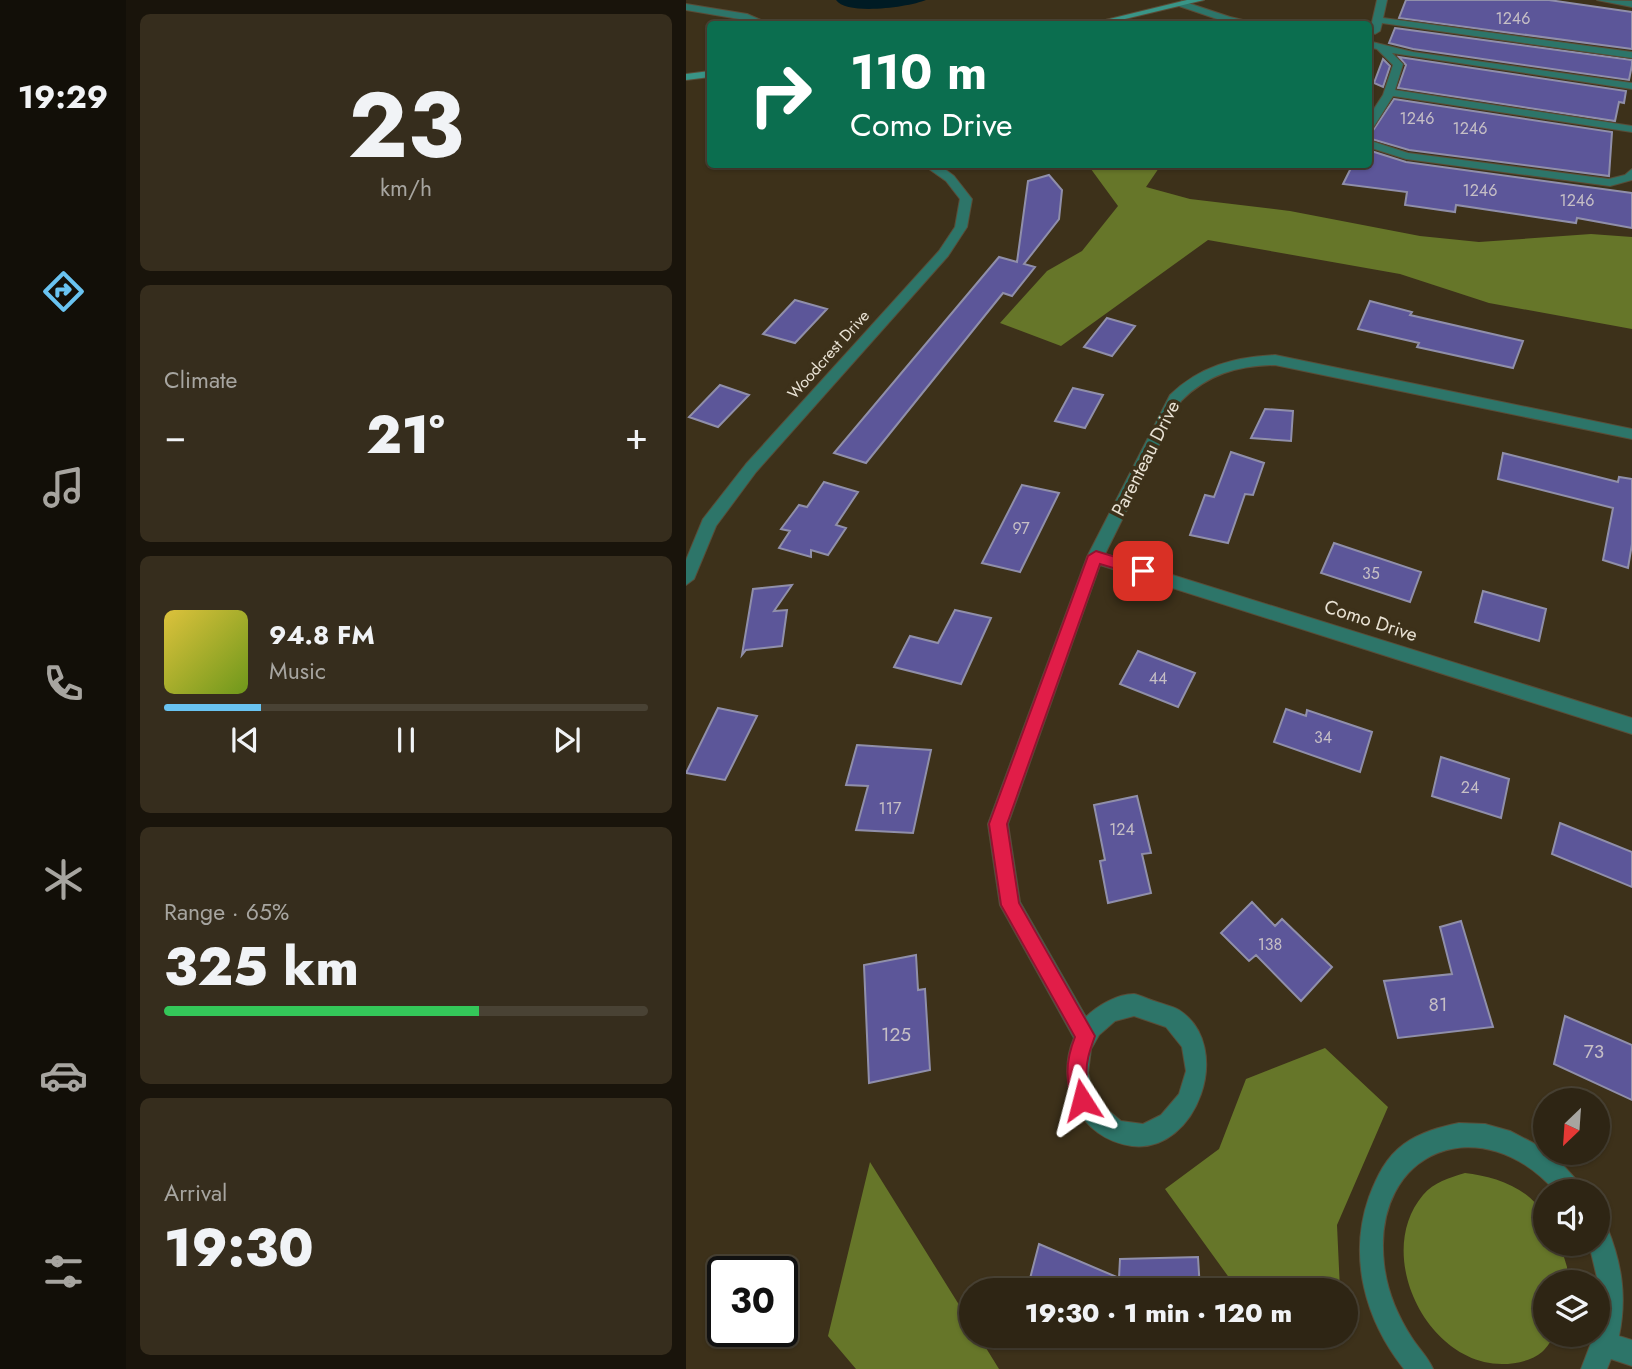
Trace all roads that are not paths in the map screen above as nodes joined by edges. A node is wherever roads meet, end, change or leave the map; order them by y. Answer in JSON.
{"nodes":[{"id":1,"x":1199,"y":0,"type":"edge"},
{"id":2,"x":1382,"y":0,"type":"edge"},
{"id":3,"x":1602,"y":0,"type":"edge"},
{"id":4,"x":1182,"y":4,"type":"junction"},
{"id":5,"x":1632,"y":4,"type":"edge"},
{"id":6,"x":686,"y":6,"type":"edge"},
{"id":7,"x":1378,"y":20,"type":"junction"},
{"id":8,"x":757,"y":21,"type":"edge"},
{"id":9,"x":1107,"y":21,"type":"edge"},
{"id":10,"x":1227,"y":21,"type":"edge"},
{"id":11,"x":1372,"y":39,"type":"edge"},
{"id":12,"x":1372,"y":44,"type":"edge"},
{"id":13,"x":1381,"y":48,"type":"junction"},
{"id":14,"x":1632,"y":54,"type":"edge"},
{"id":15,"x":707,"y":75,"type":"edge"},
{"id":16,"x":686,"y":77,"type":"edge"},
{"id":17,"x":1632,"y":86,"type":"edge"},
{"id":18,"x":1389,"y":92,"type":"junction"},
{"id":19,"x":1372,"y":121,"type":"edge"},
{"id":20,"x":1632,"y":129,"type":"edge"},
{"id":21,"x":1372,"y":144,"type":"edge"},
{"id":22,"x":939,"y":168,"type":"edge"},
{"id":23,"x":1632,"y":172,"type":"edge"},
{"id":24,"x":1632,"y":434,"type":"edge"},
{"id":25,"x":1096,"y":556,"type":"junction"},
{"id":26,"x":686,"y":579,"type":"edge"},
{"id":27,"x":1632,"y":726,"type":"edge"},
{"id":28,"x":1085,"y":1036,"type":"junction"},
{"id":29,"x":1563,"y":1179,"type":"edge"},
{"id":30,"x":1610,"y":1286,"type":"edge"},
{"id":31,"x":1610,"y":1316,"type":"edge"},
{"id":32,"x":1610,"y":1346,"type":"edge"},
{"id":33,"x":1605,"y":1347,"type":"edge"},
{"id":34,"x":1632,"y":1353,"type":"edge"},
{"id":35,"x":1420,"y":1369,"type":"edge"},
{"id":36,"x":1594,"y":1369,"type":"edge"}],
"edges":[{"from":1,"to":4,"type":"main road"},
{"from":2,"to":7,"type":"street"},
{"from":3,"to":5,"type":"street"},
{"from":4,"to":9,"type":"main road"},
{"from":4,"to":10,"type":"street"},
{"from":6,"to":8,"type":"street"},
{"from":7,"to":11,"type":"street"},
{"from":7,"to":14,"type":"street"},
{"from":12,"to":13,"type":"street"},
{"from":13,"to":17,"type":"street"},
{"from":13,"to":18,"type":"street"},
{"from":15,"to":16,"type":"main road"},
{"from":18,"to":19,"type":"street"},
{"from":18,"to":20,"type":"street"},
{"from":21,"to":23,"type":"street"},
{"from":22,"to":26,"type":"street","name":"Woodcrest Drive"},
{"from":24,"to":25,"type":"street","name":"Parenteau Drive"},
{"from":25,"to":27,"type":"street","name":"Como Drive"},
{"from":25,"to":28,"type":"street","name":"Parenteau Drive"},
{"from":28,"to":28,"type":"street"},
{"from":29,"to":35,"type":"street"},
{"from":30,"to":31,"type":"street"},
{"from":32,"to":34,"type":"street"},
{"from":33,"to":36,"type":"street"}]}
